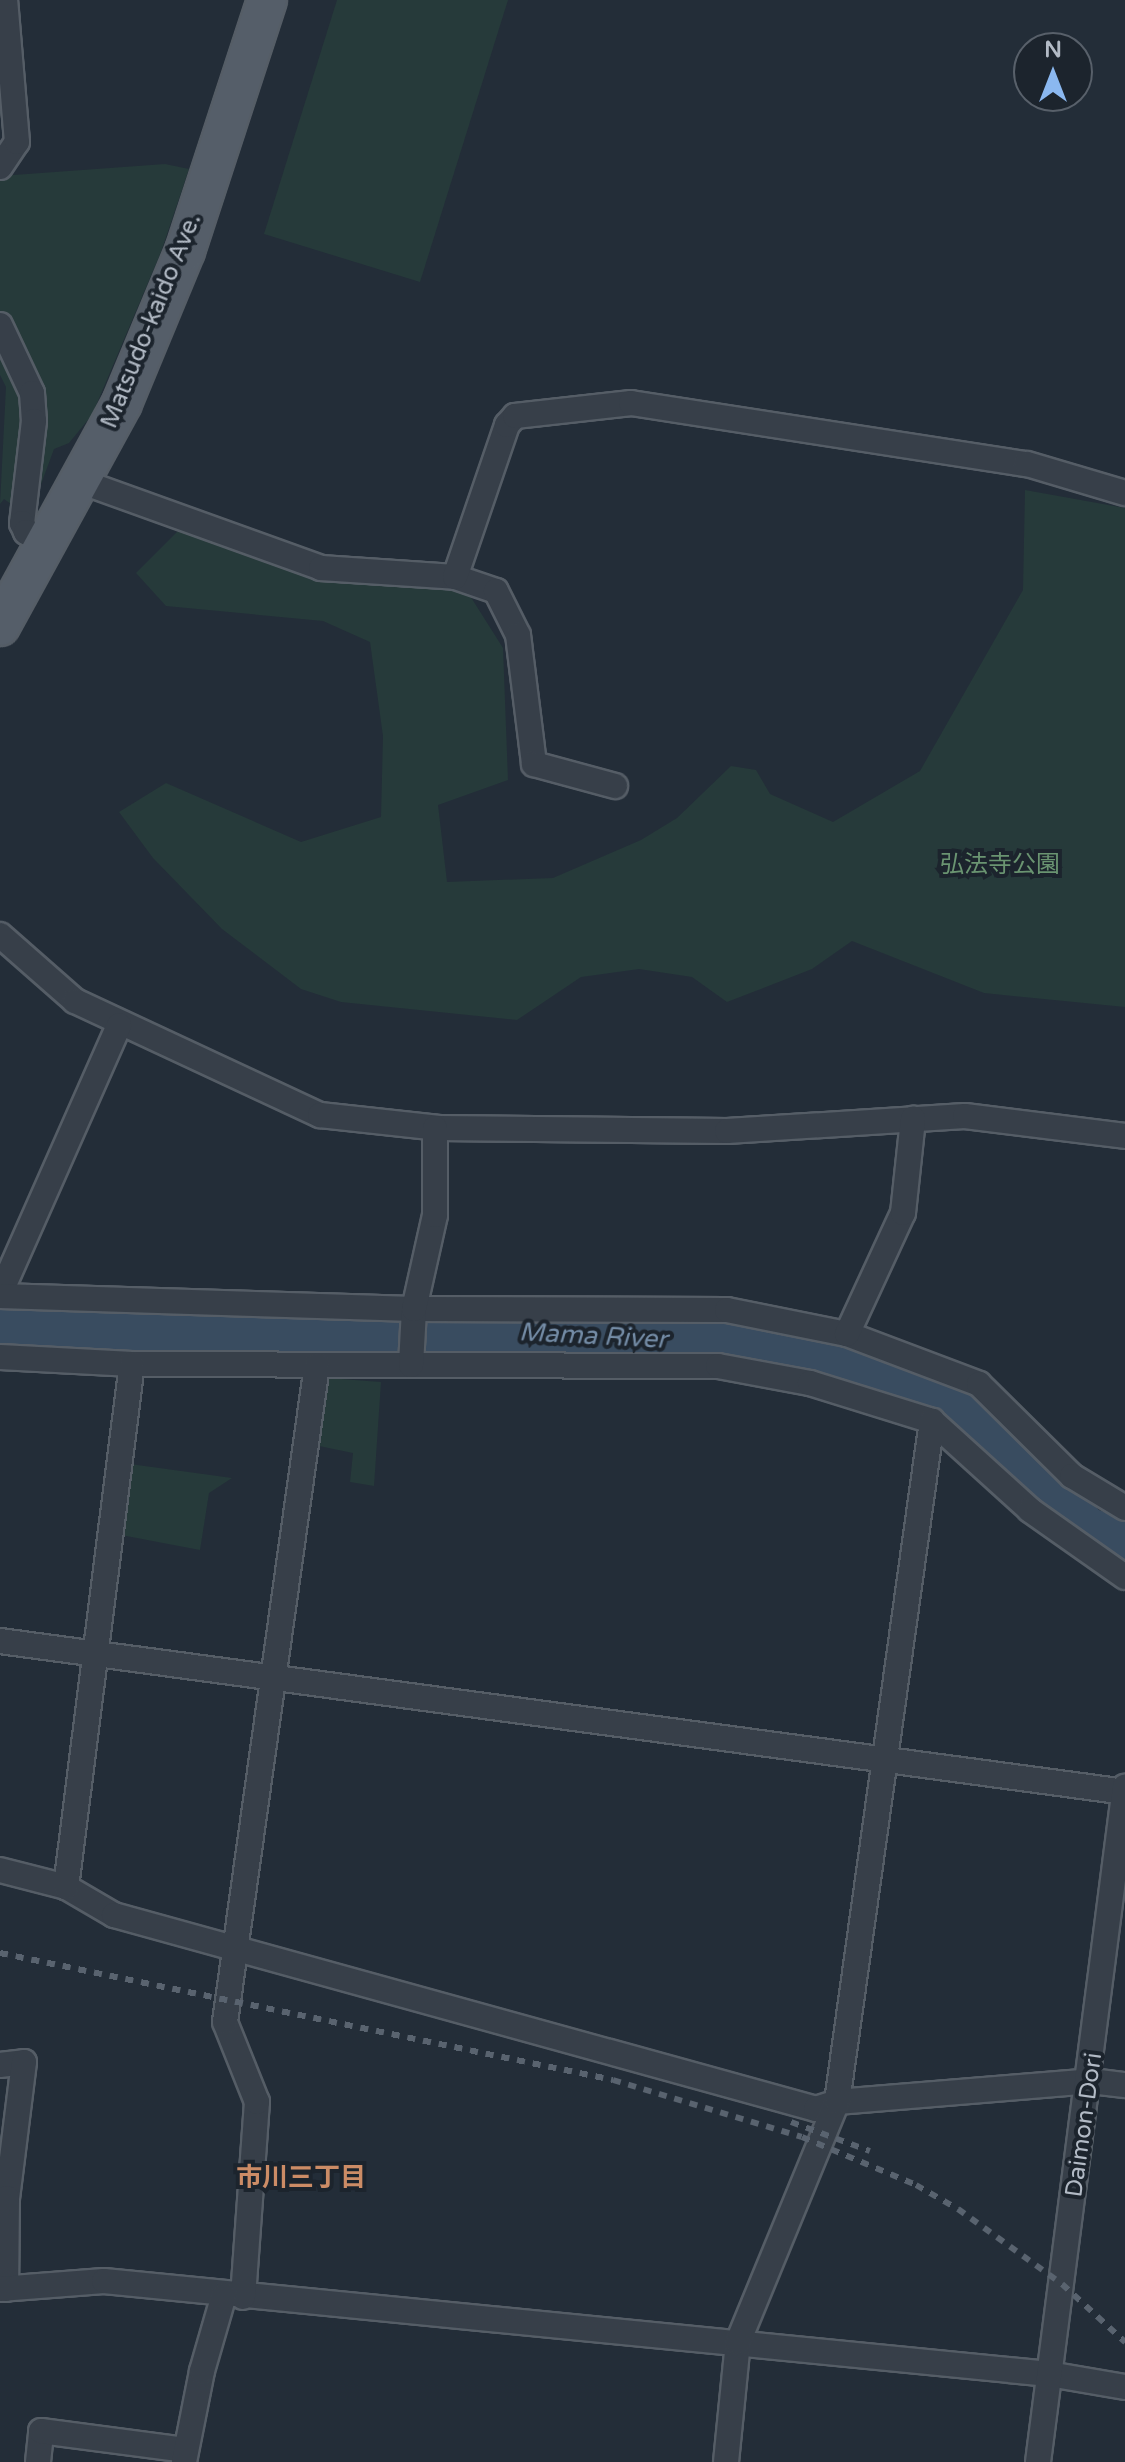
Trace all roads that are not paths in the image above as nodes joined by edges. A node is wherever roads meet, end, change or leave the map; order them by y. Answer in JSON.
{"nodes":[{"id":1,"x":5,"y":0,"type":"edge"},
{"id":2,"x":267,"y":0,"type":"edge"},
{"id":3,"x":0,"y":167,"type":"edge"},
{"id":4,"x":0,"y":325,"type":"edge"},
{"id":5,"x":77,"y":480,"type":"junction"},
{"id":6,"x":1125,"y":493,"type":"edge"},
{"id":7,"x":45,"y":543,"type":"junction"},
{"id":8,"x":455,"y":577,"type":"junction"},
{"id":9,"x":0,"y":626,"type":"edge"},
{"id":10,"x":615,"y":786,"type":"dead end"},
{"id":11,"x":0,"y":935,"type":"edge"},
{"id":12,"x":119,"y":1025,"type":"junction"},
{"id":13,"x":913,"y":1119,"type":"junction"},
{"id":14,"x":435,"y":1128,"type":"junction"},
{"id":15,"x":1125,"y":1136,"type":"edge"},
{"id":16,"x":0,"y":1295,"type":"edge"},
{"id":17,"x":414,"y":1309,"type":"junction"},
{"id":18,"x":847,"y":1334,"type":"junction"},
{"id":19,"x":0,"y":1357,"type":"edge"},
{"id":20,"x":132,"y":1364,"type":"junction"},
{"id":21,"x":317,"y":1365,"type":"junction"},
{"id":22,"x":411,"y":1365,"type":"junction"},
{"id":23,"x":932,"y":1421,"type":"junction"},
{"id":24,"x":1125,"y":1508,"type":"edge"},
{"id":25,"x":1125,"y":1577,"type":"edge"},
{"id":26,"x":0,"y":1641,"type":"edge"},
{"id":27,"x":97,"y":1654,"type":"junction"},
{"id":28,"x":277,"y":1679,"type":"junction"},
{"id":29,"x":881,"y":1760,"type":"junction"},
{"id":30,"x":1125,"y":1790,"type":"edge"},
{"id":31,"x":0,"y":1870,"type":"edge"},
{"id":32,"x":66,"y":1887,"type":"junction"},
{"id":33,"x":237,"y":1950,"type":"junction"},
{"id":34,"x":0,"y":2065,"type":"edge"},
{"id":35,"x":1091,"y":2081,"type":"junction"},
{"id":36,"x":1125,"y":2085,"type":"edge"},
{"id":37,"x":837,"y":2102,"type":"junction"},
{"id":38,"x":3,"y":2289,"type":"edge"},
{"id":39,"x":234,"y":2296,"type":"junction"},
{"id":40,"x":738,"y":2342,"type":"junction"},
{"id":41,"x":1049,"y":2374,"type":"junction"},
{"id":42,"x":1125,"y":2387,"type":"edge"},
{"id":43,"x":185,"y":2456,"type":"edge"},
{"id":44,"x":38,"y":2462,"type":"edge"},
{"id":45,"x":726,"y":2462,"type":"edge"},
{"id":46,"x":1038,"y":2462,"type":"edge"}],
"edges":[{"from":1,"to":3,"type":"street"},
{"from":2,"to":5,"type":"main road","name":"Matsudo-kaido Ave."},
{"from":4,"to":7,"type":"street"},
{"from":5,"to":7,"type":"main road","name":"Matsudo-kaido Ave."},
{"from":5,"to":8,"type":"street"},
{"from":6,"to":8,"type":"street"},
{"from":7,"to":9,"type":"main road","name":"Matsudo-kaido Ave."},
{"from":8,"to":10,"type":"street"},
{"from":11,"to":12,"type":"street"},
{"from":12,"to":14,"type":"street"},
{"from":12,"to":16,"type":"street"},
{"from":13,"to":14,"type":"street"},
{"from":13,"to":15,"type":"street"},
{"from":13,"to":18,"type":"street"},
{"from":14,"to":17,"type":"street"},
{"from":16,"to":17,"type":"street"},
{"from":17,"to":18,"type":"street"},
{"from":17,"to":22,"type":"street"},
{"from":18,"to":24,"type":"street"},
{"from":19,"to":20,"type":"street"},
{"from":20,"to":21,"type":"street"},
{"from":20,"to":27,"type":"street"},
{"from":21,"to":22,"type":"street"},
{"from":21,"to":28,"type":"street"},
{"from":22,"to":23,"type":"street"},
{"from":23,"to":25,"type":"street"},
{"from":23,"to":29,"type":"street"},
{"from":26,"to":27,"type":"street"},
{"from":27,"to":28,"type":"street"},
{"from":27,"to":32,"type":"street"},
{"from":28,"to":29,"type":"street"},
{"from":28,"to":33,"type":"street"},
{"from":29,"to":30,"type":"street"},
{"from":29,"to":37,"type":"street"},
{"from":30,"to":35,"type":"street","name":"Daimon-Dori"},
{"from":31,"to":32,"type":"street"},
{"from":32,"to":33,"type":"street"},
{"from":33,"to":37,"type":"street"},
{"from":33,"to":39,"type":"street"},
{"from":34,"to":38,"type":"street"},
{"from":35,"to":36,"type":"street"},
{"from":35,"to":37,"type":"street"},
{"from":35,"to":41,"type":"street","name":"Daimon-Dori"},
{"from":37,"to":40,"type":"street"},
{"from":38,"to":39,"type":"street"},
{"from":39,"to":40,"type":"street"},
{"from":39,"to":43,"type":"street"},
{"from":40,"to":41,"type":"street"},
{"from":40,"to":45,"type":"street"},
{"from":41,"to":42,"type":"street"},
{"from":41,"to":46,"type":"street","name":"Daimon-Dori"},
{"from":43,"to":44,"type":"street"}]}
